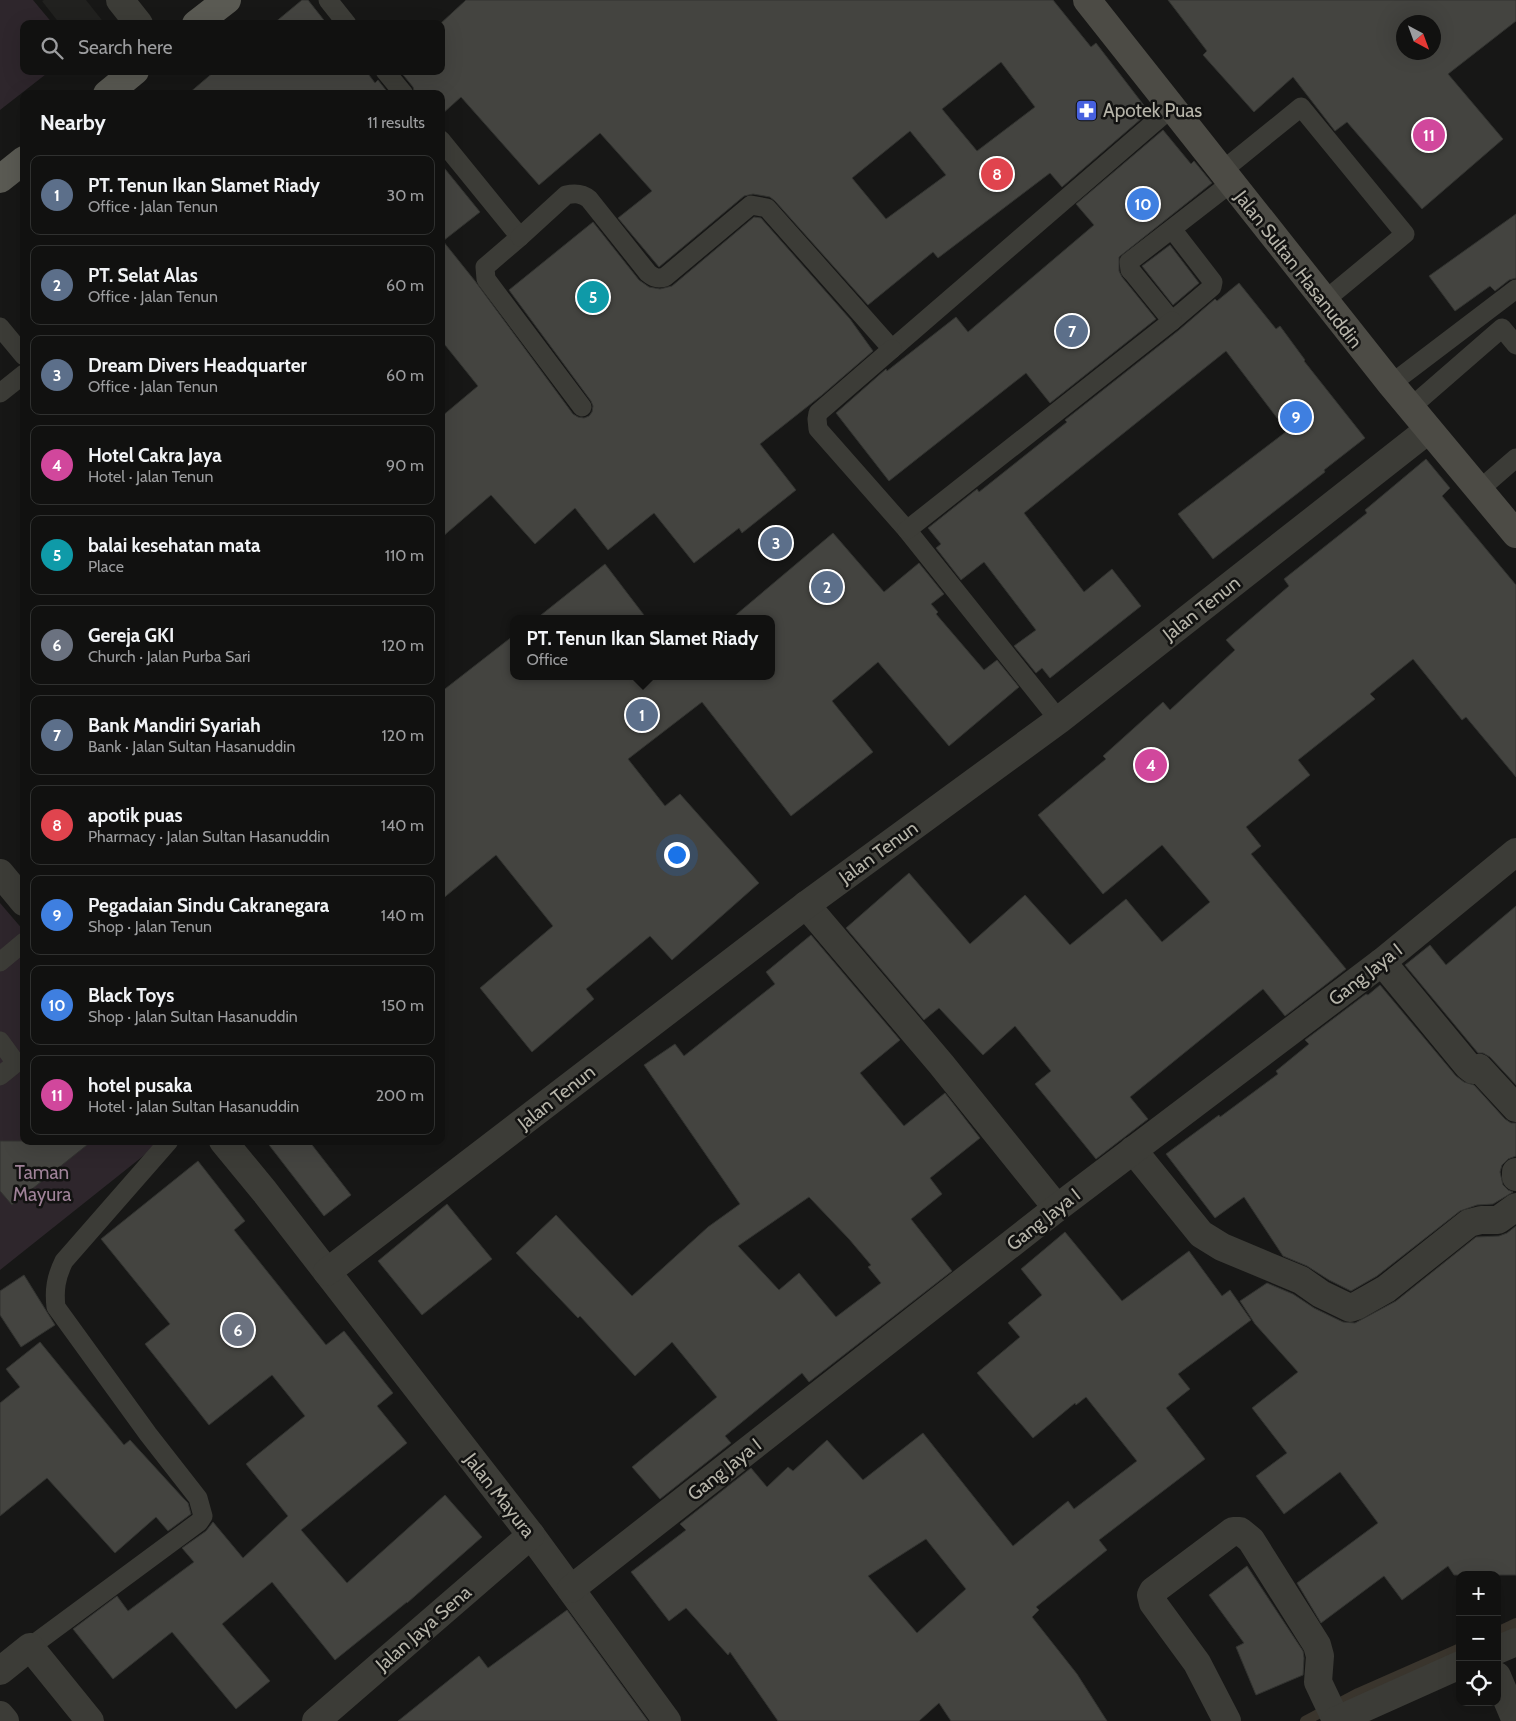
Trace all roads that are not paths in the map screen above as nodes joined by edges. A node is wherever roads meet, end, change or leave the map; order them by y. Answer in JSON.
{"nodes":[{"id":1,"x":120,"y":0,"type":"edge"},
{"id":2,"x":227,"y":0,"type":"edge"},
{"id":3,"x":328,"y":0,"type":"edge"},
{"id":4,"x":1087,"y":0,"type":"edge"},
{"id":5,"x":136,"y":20,"type":"edge"},
{"id":6,"x":201,"y":20,"type":"edge"},
{"id":7,"x":344,"y":20,"type":"edge"},
{"id":8,"x":130,"y":75,"type":"edge"},
{"id":9,"x":388,"y":75,"type":"edge"},
{"id":10,"x":112,"y":90,"type":"edge"},
{"id":11,"x":401,"y":90,"type":"edge"},
{"id":12,"x":1171,"y":108,"type":"junction"},
{"id":13,"x":445,"y":145,"type":"edge"},
{"id":14,"x":20,"y":163,"type":"edge"},
{"id":15,"x":1227,"y":177,"type":"junction"},
{"id":16,"x":0,"y":179,"type":"edge"},
{"id":17,"x":1172,"y":229,"type":"junction"},
{"id":18,"x":520,"y":238,"type":"junction"},
{"id":19,"x":1516,"y":289,"type":"edge"},
{"id":20,"x":1324,"y":300,"type":"junction"},
{"id":21,"x":1172,"y":321,"type":"junction"},
{"id":22,"x":0,"y":326,"type":"edge"},
{"id":23,"x":1516,"y":345,"type":"edge"},
{"id":24,"x":892,"y":350,"type":"junction"},
{"id":25,"x":20,"y":351,"type":"edge"},
{"id":26,"x":20,"y":377,"type":"edge"},
{"id":27,"x":1391,"y":384,"type":"junction"},
{"id":28,"x":0,"y":393,"type":"edge"},
{"id":29,"x":582,"y":407,"type":"dead end"},
{"id":30,"x":1410,"y":408,"type":"junction"},
{"id":31,"x":1428,"y":430,"type":"junction"},
{"id":32,"x":1516,"y":458,"type":"edge"},
{"id":33,"x":1479,"y":490,"type":"junction"},
{"id":34,"x":907,"y":530,"type":"junction"},
{"id":35,"x":1516,"y":534,"type":"edge"},
{"id":36,"x":1059,"y":720,"type":"junction"},
{"id":37,"x":1516,"y":852,"type":"edge"},
{"id":38,"x":0,"y":873,"type":"edge"},
{"id":39,"x":20,"y":897,"type":"edge"},
{"id":40,"x":806,"y":905,"type":"junction"},
{"id":41,"x":20,"y":945,"type":"edge"},
{"id":42,"x":0,"y":962,"type":"edge"},
{"id":43,"x":1382,"y":962,"type":"junction"},
{"id":44,"x":0,"y":1041,"type":"edge"},
{"id":45,"x":0,"y":1076,"type":"edge"},
{"id":46,"x":1516,"y":1108,"type":"edge"},
{"id":47,"x":166,"y":1145,"type":"edge"},
{"id":48,"x":226,"y":1145,"type":"edge"},
{"id":49,"x":1133,"y":1150,"type":"junction"},
{"id":50,"x":1516,"y":1172,"type":"edge"},
{"id":51,"x":1516,"y":1177,"type":"edge"},
{"id":52,"x":1516,"y":1207,"type":"edge"},
{"id":53,"x":1057,"y":1208,"type":"junction"},
{"id":54,"x":327,"y":1272,"type":"junction"},
{"id":55,"x":531,"y":1535,"type":"junction"},
{"id":56,"x":571,"y":1590,"type":"junction"},
{"id":57,"x":1516,"y":1642,"type":"edge"},
{"id":58,"x":30,"y":1647,"type":"junction"},
{"id":59,"x":1501,"y":1648,"type":"edge"},
{"id":60,"x":1456,"y":1668,"type":"edge"},
{"id":61,"x":0,"y":1670,"type":"edge"},
{"id":62,"x":1501,"y":1685,"type":"edge"},
{"id":63,"x":0,"y":1715,"type":"edge"},
{"id":64,"x":1335,"y":1719,"type":"edge"},
{"id":65,"x":5,"y":1721,"type":"edge"},
{"id":66,"x":90,"y":1721,"type":"edge"},
{"id":67,"x":316,"y":1721,"type":"edge"},
{"id":68,"x":668,"y":1721,"type":"edge"},
{"id":69,"x":1228,"y":1721,"type":"edge"},
{"id":70,"x":1516,"y":1721,"type":"edge"}],
"edges":[{"from":1,"to":5,"type":"street"},
{"from":2,"to":6,"type":"main road"},
{"from":3,"to":7,"type":"lane"},
{"from":4,"to":12,"type":"main road","name":"Jalan Sultan Hasanuddin"},
{"from":8,"to":10,"type":"main road"},
{"from":9,"to":11,"type":"lane"},
{"from":12,"to":15,"type":"main road","name":"Jalan Sultan Hasanuddin"},
{"from":12,"to":24,"type":"lane"},
{"from":13,"to":18,"type":"lane"},
{"from":14,"to":16,"type":"main road"},
{"from":15,"to":17,"type":"lane"},
{"from":15,"to":20,"type":"main road","name":"Jalan Sultan Hasanuddin"},
{"from":15,"to":20,"type":"lane"},
{"from":17,"to":21,"type":"lane"},
{"from":17,"to":21,"type":"lane"},
{"from":18,"to":24,"type":"lane"},
{"from":18,"to":29,"type":"lane"},
{"from":19,"to":27,"type":"lane"},
{"from":20,"to":27,"type":"main road","name":"Jalan Sultan Hasanuddin"},
{"from":21,"to":34,"type":"lane"},
{"from":22,"to":25,"type":"lane"},
{"from":23,"to":30,"type":"lane"},
{"from":24,"to":34,"type":"lane"},
{"from":26,"to":28,"type":"lane"},
{"from":27,"to":30,"type":"main road","name":"Jalan Sultan Hasanuddin"},
{"from":30,"to":31,"type":"main road","name":"Jalan Sultan Hasanuddin"},
{"from":31,"to":33,"type":"main road","name":"Jalan Sultan Hasanuddin"},
{"from":31,"to":36,"type":"street","name":"Jalan Tenun"},
{"from":32,"to":33,"type":"lane"},
{"from":33,"to":35,"type":"main road","name":"Jalan Sultan Hasanuddin"},
{"from":34,"to":36,"type":"lane"},
{"from":36,"to":40,"type":"street","name":"Jalan Tenun"},
{"from":37,"to":43,"type":"street","name":"Gang Jaya I"},
{"from":38,"to":39,"type":"street"},
{"from":40,"to":53,"type":"street"},
{"from":40,"to":54,"type":"street","name":"Jalan Tenun"},
{"from":41,"to":42,"type":"lane"},
{"from":43,"to":46,"type":"street"},
{"from":43,"to":49,"type":"street","name":"Gang Jaya I"},
{"from":44,"to":45,"type":"lane"},
{"from":47,"to":58,"type":"lane"},
{"from":48,"to":54,"type":"street","name":"Jalan Mayura"},
{"from":49,"to":52,"type":"street"},
{"from":49,"to":53,"type":"street","name":"Gang Jaya I"},
{"from":50,"to":51,"type":"street"},
{"from":53,"to":56,"type":"street","name":"Gang Jaya I"},
{"from":54,"to":55,"type":"street","name":"Jalan Mayura"},
{"from":55,"to":56,"type":"street","name":"Jalan Mayura"},
{"from":55,"to":67,"type":"street","name":"Jalan Jaya Sena"},
{"from":56,"to":68,"type":"street","name":"Jalan Mayura"},
{"from":57,"to":59,"type":"street"},
{"from":58,"to":61,"type":"street"},
{"from":58,"to":66,"type":"street"},
{"from":60,"to":64,"type":"street"},
{"from":62,"to":70,"type":"street"},
{"from":63,"to":65,"type":"street"},
{"from":64,"to":69,"type":"street"}]}
